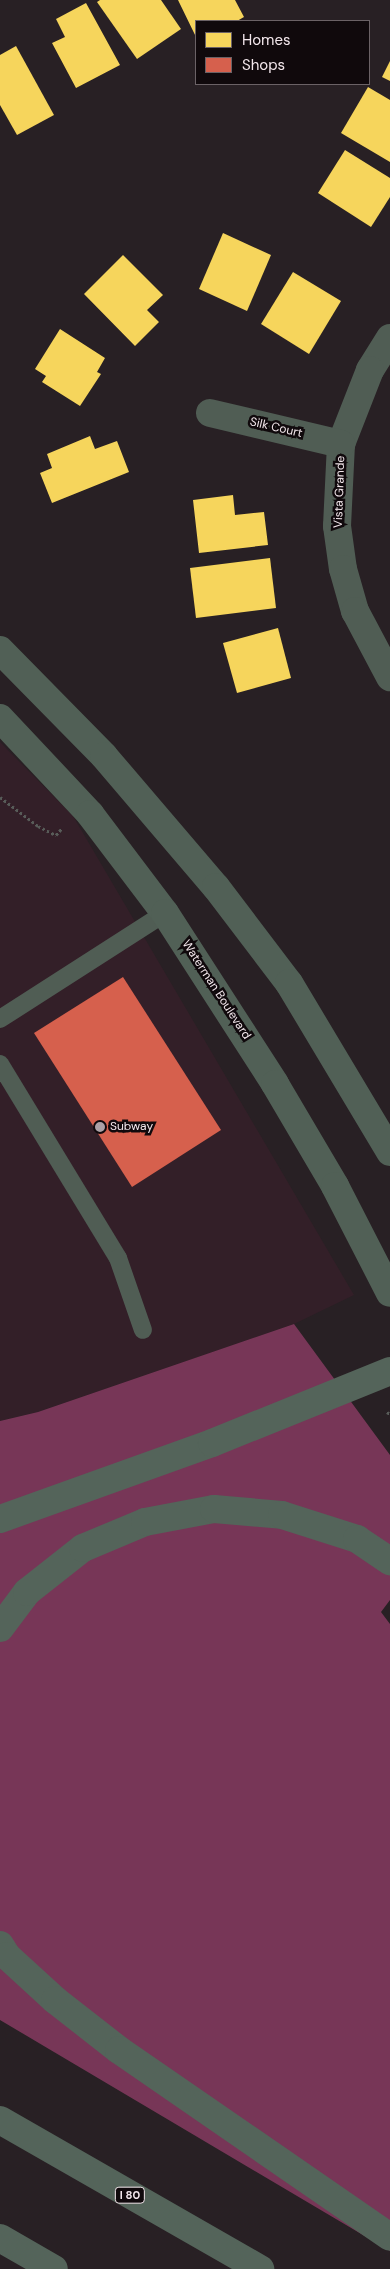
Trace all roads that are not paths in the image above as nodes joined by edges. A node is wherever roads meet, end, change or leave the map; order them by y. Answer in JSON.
{"nodes":[{"id":1,"x":390,"y":338,"type":"edge"},
{"id":2,"x":210,"y":413,"type":"dead end"},
{"id":3,"x":341,"y":444,"type":"junction"},
{"id":4,"x":0,"y":650,"type":"edge"},
{"id":5,"x":390,"y":677,"type":"edge"},
{"id":6,"x":0,"y":718,"type":"edge"},
{"id":7,"x":165,"y":913,"type":"junction"},
{"id":8,"x":0,"y":1019,"type":"edge"},
{"id":9,"x":0,"y":1064,"type":"edge"},
{"id":10,"x":390,"y":1152,"type":"edge"},
{"id":11,"x":390,"y":1293,"type":"edge"},
{"id":12,"x":143,"y":1330,"type":"dead end"},
{"id":13,"x":390,"y":1371,"type":"edge"},
{"id":14,"x":0,"y":1519,"type":"edge"},
{"id":15,"x":390,"y":1561,"type":"edge"},
{"id":16,"x":0,"y":1628,"type":"edge"},
{"id":17,"x":0,"y":1945,"type":"edge"},
{"id":18,"x":0,"y":2120,"type":"edge"},
{"id":19,"x":390,"y":2237,"type":"edge"},
{"id":20,"x":0,"y":2238,"type":"edge"},
{"id":21,"x":54,"y":2269,"type":"edge"},
{"id":22,"x":260,"y":2269,"type":"edge"}],
"edges":[{"from":1,"to":3,"type":"street","name":"Vista Grande"},
{"from":2,"to":3,"type":"street","name":"Silk Court"},
{"from":3,"to":5,"type":"street","name":"Vista Grande"},
{"from":4,"to":10,"type":"main road"},
{"from":6,"to":7,"type":"main road","name":"Waterman Boulevard"},
{"from":7,"to":8,"type":"lane"},
{"from":7,"to":11,"type":"main road","name":"Waterman Boulevard"},
{"from":9,"to":12,"type":"lane"},
{"from":13,"to":14,"type":"highway"},
{"from":15,"to":16,"type":"highway"},
{"from":17,"to":19,"type":"highway"},
{"from":18,"to":22,"type":"highway","number":"I 80"},
{"from":20,"to":21,"type":"highway"}]}
